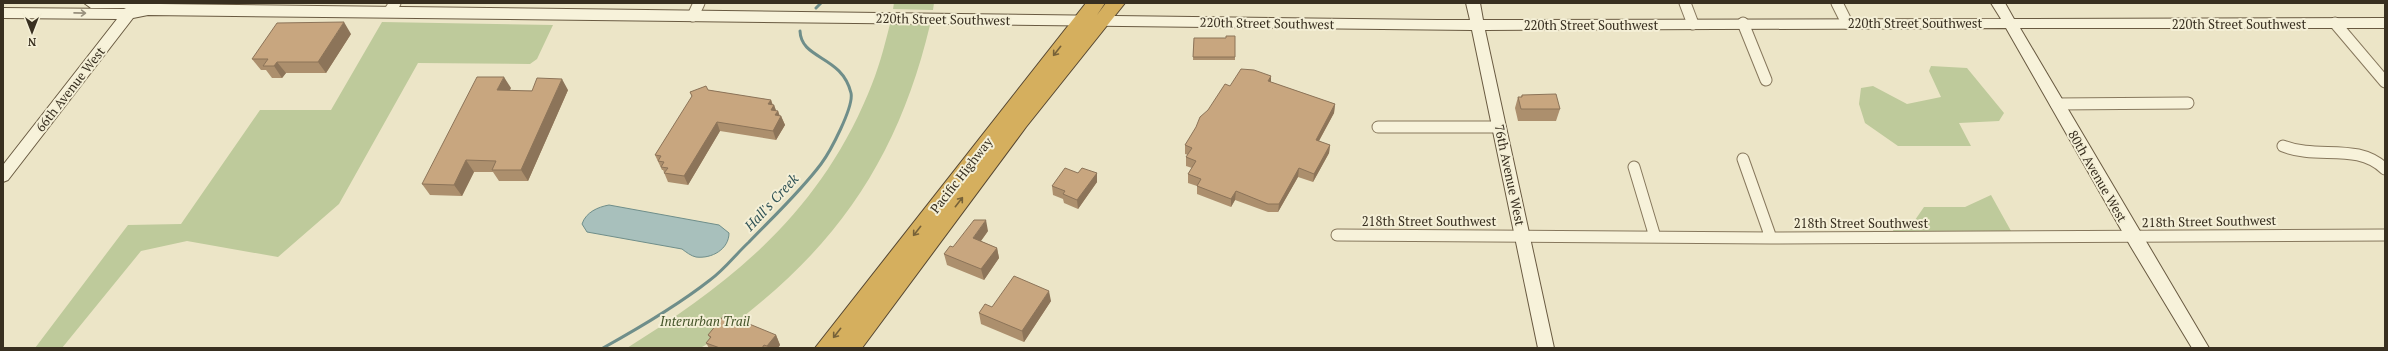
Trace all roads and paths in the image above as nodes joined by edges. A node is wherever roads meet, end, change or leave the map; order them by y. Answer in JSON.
{"nodes":[{"id":1,"x":3,"y":3,"type":"edge"},
{"id":2,"x":698,"y":3,"type":"edge"},
{"id":3,"x":1096,"y":3,"type":"edge"},
{"id":4,"x":1116,"y":3,"type":"edge"},
{"id":5,"x":1472,"y":3,"type":"edge"},
{"id":6,"x":1685,"y":3,"type":"edge"},
{"id":7,"x":1837,"y":3,"type":"edge"},
{"id":8,"x":1998,"y":3,"type":"edge"},
{"id":9,"x":134,"y":7,"type":"edge"},
{"id":10,"x":392,"y":7,"type":"edge"},
{"id":11,"x":3,"y":13,"type":"edge"},
{"id":12,"x":692,"y":16,"type":"junction"},
{"id":13,"x":1091,"y":21,"type":"junction"},
{"id":14,"x":1743,"y":23,"type":"junction"},
{"id":15,"x":1847,"y":23,"type":"junction"},
{"id":16,"x":2010,"y":23,"type":"junction"},
{"id":17,"x":2335,"y":23,"type":"junction"},
{"id":18,"x":2385,"y":23,"type":"edge"},
{"id":19,"x":1693,"y":24,"type":"junction"},
{"id":20,"x":1478,"y":25,"type":"junction"},
{"id":21,"x":1766,"y":80,"type":"dead end"},
{"id":22,"x":2385,"y":82,"type":"edge"},
{"id":23,"x":2188,"y":103,"type":"dead end"},
{"id":24,"x":2056,"y":104,"type":"junction"},
{"id":25,"x":1378,"y":127,"type":"dead end"},
{"id":26,"x":1499,"y":127,"type":"junction"},
{"id":27,"x":2283,"y":146,"type":"dead end"},
{"id":28,"x":1743,"y":159,"type":"dead end"},
{"id":29,"x":1634,"y":167,"type":"dead end"},
{"id":30,"x":2385,"y":169,"type":"edge"},
{"id":31,"x":3,"y":176,"type":"edge"},
{"id":32,"x":1337,"y":235,"type":"dead end"},
{"id":33,"x":2385,"y":235,"type":"edge"},
{"id":34,"x":1522,"y":236,"type":"junction"},
{"id":35,"x":2132,"y":236,"type":"junction"},
{"id":36,"x":1654,"y":237,"type":"junction"},
{"id":37,"x":1771,"y":238,"type":"junction"},
{"id":38,"x":826,"y":348,"type":"edge"},
{"id":39,"x":849,"y":348,"type":"edge"},
{"id":40,"x":1546,"y":348,"type":"edge"},
{"id":41,"x":2201,"y":348,"type":"edge"}],
"edges":[{"from":1,"to":9,"type":"main road","name":"220th Street Southwest"},
{"from":2,"to":12,"type":"street"},
{"from":3,"to":13,"type":"highway","name":"Pacific Highway"},
{"from":4,"to":13,"type":"highway","name":"Pacific Highway"},
{"from":5,"to":20,"type":"main road","name":"76th Avenue West"},
{"from":6,"to":19,"type":"street"},
{"from":7,"to":15,"type":"street"},
{"from":8,"to":16,"type":"main road","name":"80th Avenue West"},
{"from":9,"to":10,"type":"main road","name":"220th Street Southwest"},
{"from":11,"to":9,"type":"main road","name":"220th Street Southwest","one_way":true},
{"from":9,"to":31,"type":"main road","name":"66th Avenue West"},
{"from":10,"to":12,"type":"main road","name":"220th Street Southwest"},
{"from":12,"to":13,"type":"main road","name":"220th Street Southwest"},
{"from":13,"to":20,"type":"main road","name":"220th Street Southwest"},
{"from":13,"to":38,"type":"highway","name":"Pacific Highway","one_way":true},
{"from":39,"to":13,"type":"highway","name":"Pacific Highway","one_way":true},
{"from":14,"to":15,"type":"main road","name":"220th Street Southwest"},
{"from":14,"to":19,"type":"main road","name":"220th Street Southwest"},
{"from":14,"to":21,"type":"street"},
{"from":15,"to":16,"type":"main road","name":"220th Street Southwest"},
{"from":16,"to":17,"type":"main road","name":"220th Street Southwest"},
{"from":16,"to":24,"type":"main road","name":"80th Avenue West"},
{"from":17,"to":18,"type":"main road","name":"220th Street Southwest"},
{"from":17,"to":22,"type":"street"},
{"from":19,"to":20,"type":"main road","name":"220th Street Southwest"},
{"from":20,"to":26,"type":"main road","name":"76th Avenue West"},
{"from":23,"to":24,"type":"street"},
{"from":24,"to":35,"type":"main road","name":"80th Avenue West"},
{"from":25,"to":26,"type":"street"},
{"from":26,"to":34,"type":"main road","name":"76th Avenue West"},
{"from":27,"to":30,"type":"street"},
{"from":28,"to":37,"type":"street"},
{"from":29,"to":36,"type":"street"},
{"from":32,"to":34,"type":"street","name":"218th Street Southwest"},
{"from":33,"to":35,"type":"street","name":"218th Street Southwest"},
{"from":34,"to":36,"type":"street","name":"218th Street Southwest"},
{"from":34,"to":40,"type":"main road","name":"76th Avenue West"},
{"from":35,"to":37,"type":"street","name":"218th Street Southwest"},
{"from":35,"to":41,"type":"main road","name":"80th Avenue West"},
{"from":36,"to":37,"type":"street","name":"218th Street Southwest"}]}
